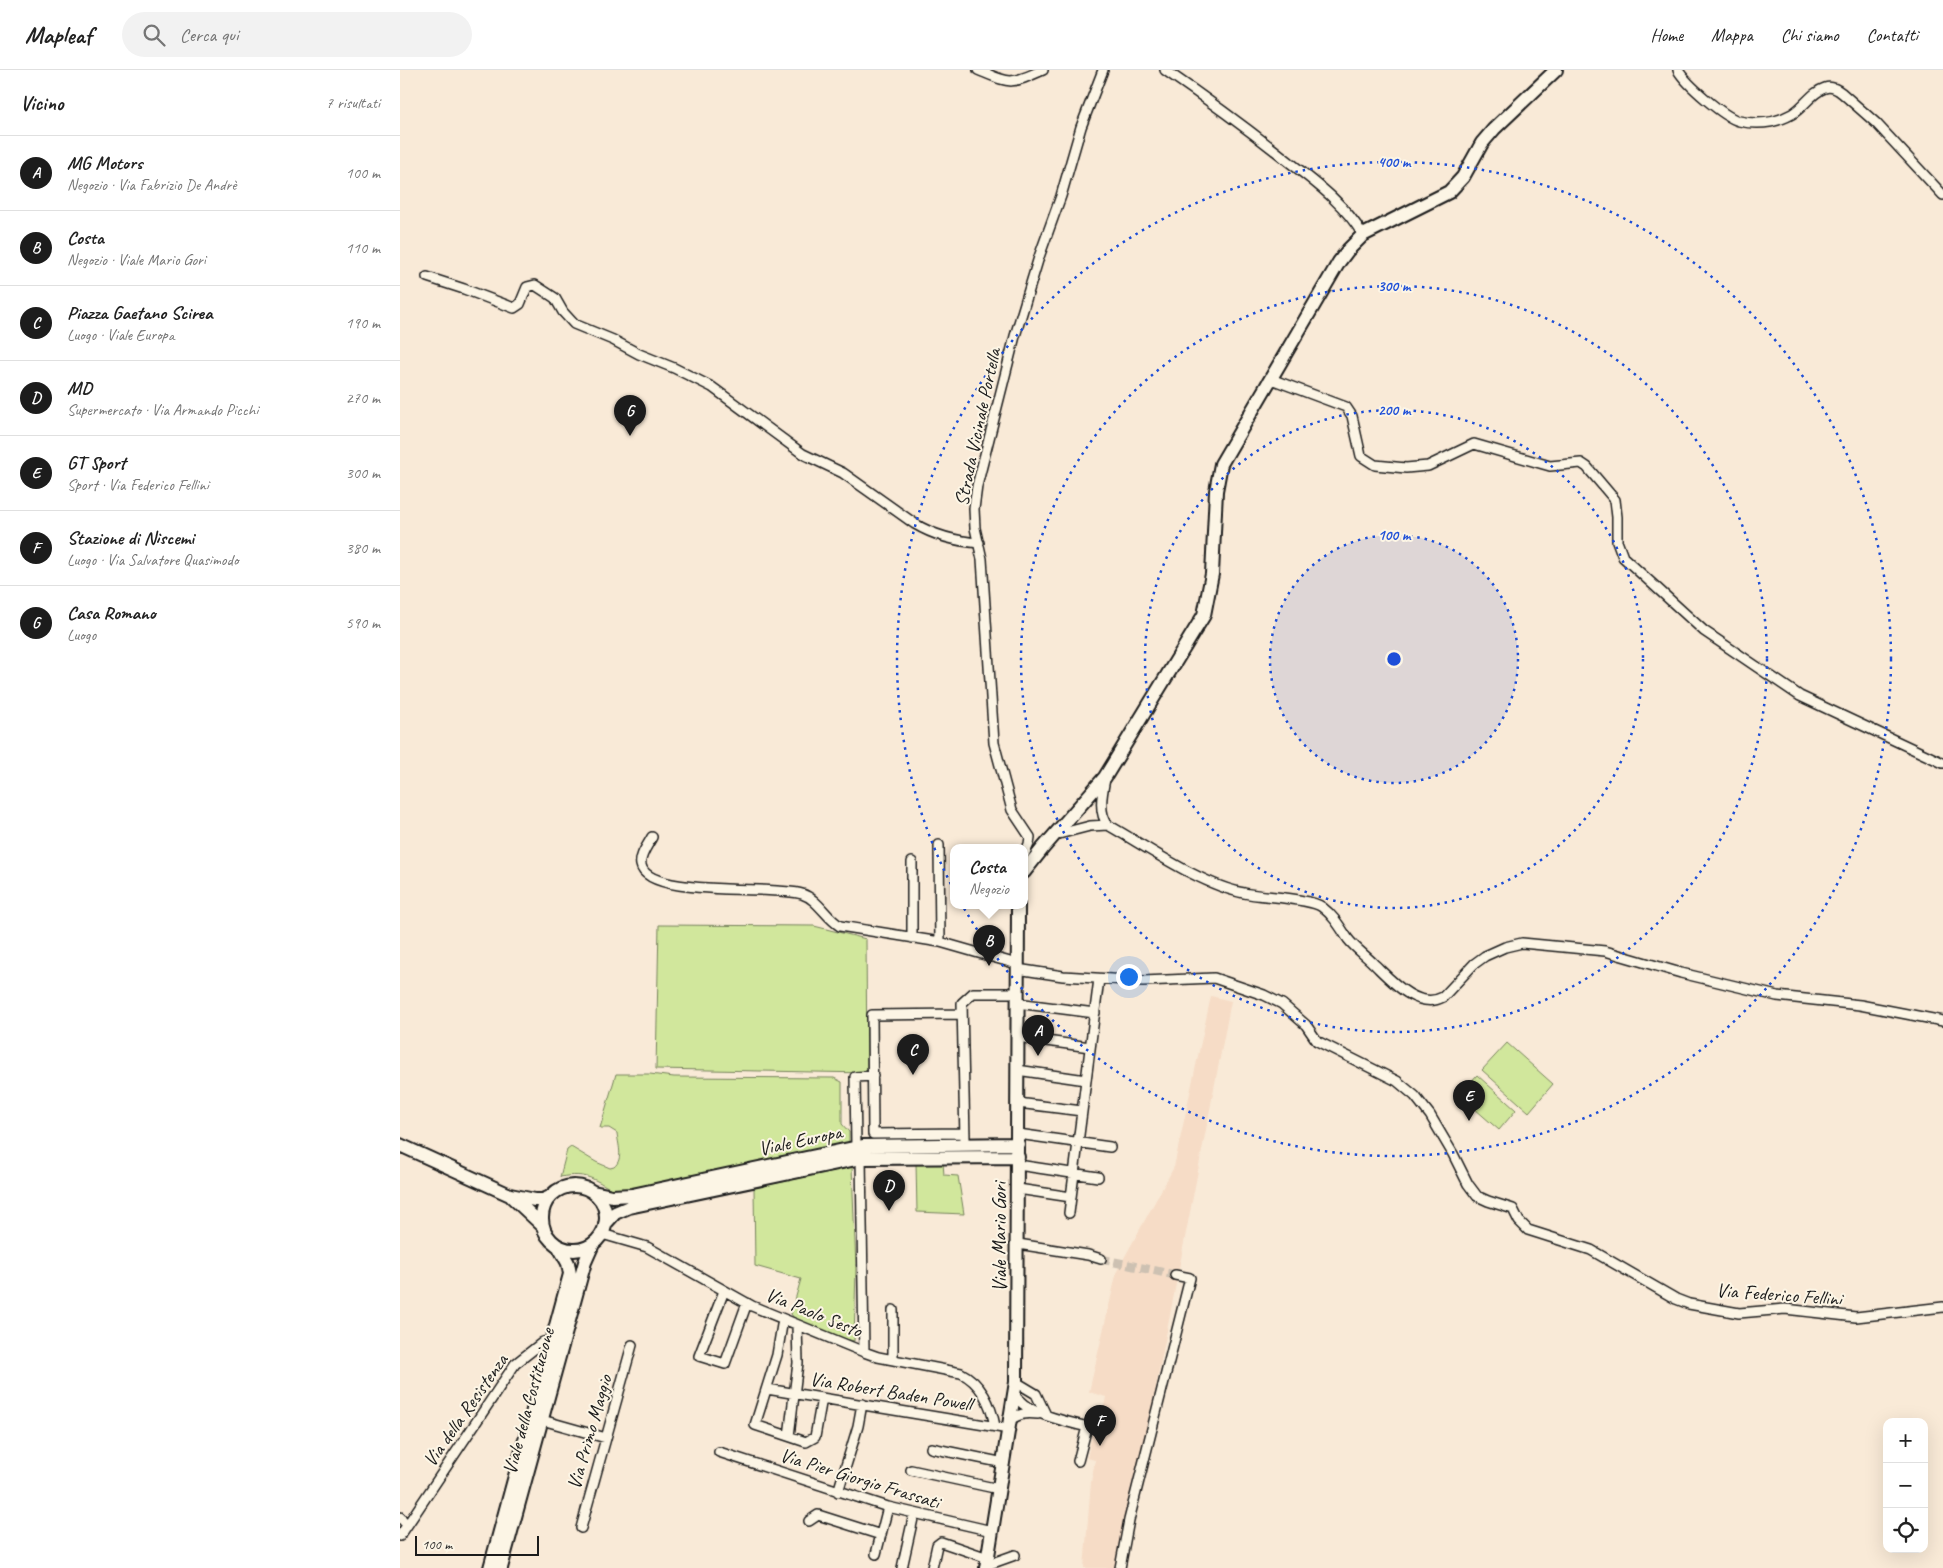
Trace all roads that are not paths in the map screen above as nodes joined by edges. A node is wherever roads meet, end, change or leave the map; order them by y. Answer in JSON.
{"nodes":[{"id":1,"x":978,"y":70,"type":"edge"},
{"id":2,"x":1043,"y":70,"type":"edge"},
{"id":3,"x":1104,"y":70,"type":"edge"},
{"id":4,"x":1165,"y":70,"type":"edge"},
{"id":5,"x":1556,"y":70,"type":"edge"},
{"id":6,"x":1678,"y":70,"type":"edge"},
{"id":7,"x":1943,"y":196,"type":"edge"},
{"id":8,"x":1363,"y":235,"type":"junction"},
{"id":9,"x":427,"y":277,"type":"dead end"},
{"id":10,"x":1271,"y":379,"type":"junction"},
{"id":11,"x":978,"y":543,"type":"junction"},
{"id":12,"x":1943,"y":763,"type":"edge"},
{"id":13,"x":1105,"y":777,"type":"junction"},
{"id":14,"x":1108,"y":825,"type":"junction"},
{"id":15,"x":1055,"y":836,"type":"junction"},
{"id":16,"x":652,"y":837,"type":"dead end"},
{"id":17,"x":939,"y":845,"type":"dead end"},
{"id":18,"x":1028,"y":846,"type":"edge"},
{"id":19,"x":912,"y":862,"type":"dead end"},
{"id":20,"x":1028,"y":867,"type":"edge"},
{"id":21,"x":1018,"y":909,"type":"edge"},
{"id":22,"x":912,"y":938,"type":"junction"},
{"id":23,"x":940,"y":942,"type":"junction"},
{"id":24,"x":1017,"y":967,"type":"junction"},
{"id":25,"x":1099,"y":979,"type":"junction"},
{"id":26,"x":1017,"y":998,"type":"junction"},
{"id":27,"x":1095,"y":1013,"type":"junction"},
{"id":28,"x":962,"y":1014,"type":"junction"},
{"id":29,"x":1943,"y":1021,"type":"edge"},
{"id":30,"x":1017,"y":1037,"type":"junction"},
{"id":31,"x":1090,"y":1047,"type":"junction"},
{"id":32,"x":1018,"y":1070,"type":"junction"},
{"id":33,"x":873,"y":1076,"type":"junction"},
{"id":34,"x":1086,"y":1080,"type":"junction"},
{"id":35,"x":1018,"y":1103,"type":"junction"},
{"id":36,"x":1082,"y":1111,"type":"junction"},
{"id":37,"x":965,"y":1139,"type":"junction"},
{"id":38,"x":1078,"y":1142,"type":"junction"},
{"id":39,"x":400,"y":1145,"type":"edge"},
{"id":40,"x":1110,"y":1146,"type":"dead end"},
{"id":41,"x":1018,"y":1150,"type":"junction"},
{"id":42,"x":859,"y":1152,"type":"junction"},
{"id":43,"x":1074,"y":1173,"type":"junction"},
{"id":44,"x":1098,"y":1177,"type":"dead end"},
{"id":45,"x":1018,"y":1189,"type":"junction"},
{"id":46,"x":593,"y":1192,"type":"junction"},
{"id":47,"x":510,"y":1195,"type":"junction"},
{"id":48,"x":550,"y":1197,"type":"junction"},
{"id":49,"x":1071,"y":1197,"type":"junction"},
{"id":50,"x":1069,"y":1213,"type":"dead end"},
{"id":51,"x":543,"y":1226,"type":"junction"},
{"id":52,"x":600,"y":1234,"type":"junction"},
{"id":53,"x":1018,"y":1244,"type":"junction"},
{"id":54,"x":559,"y":1247,"type":"junction"},
{"id":55,"x":1101,"y":1259,"type":"tunnel mouth"},
{"id":56,"x":1175,"y":1275,"type":"tunnel mouth"},
{"id":57,"x":724,"y":1291,"type":"junction"},
{"id":58,"x":747,"y":1303,"type":"junction"},
{"id":59,"x":1943,"y":1307,"type":"edge"},
{"id":60,"x":893,"y":1310,"type":"dead end"},
{"id":61,"x":783,"y":1318,"type":"junction"},
{"id":62,"x":797,"y":1324,"type":"junction"},
{"id":63,"x":552,"y":1340,"type":"junction"},
{"id":64,"x":632,"y":1345,"type":"dead end"},
{"id":65,"x":864,"y":1352,"type":"junction"},
{"id":66,"x":893,"y":1360,"type":"junction"},
{"id":67,"x":767,"y":1389,"type":"junction"},
{"id":68,"x":794,"y":1394,"type":"junction"},
{"id":69,"x":1015,"y":1394,"type":"junction"},
{"id":70,"x":822,"y":1398,"type":"junction"},
{"id":71,"x":1039,"y":1401,"type":"junction"},
{"id":72,"x":862,"y":1404,"type":"junction"},
{"id":73,"x":1046,"y":1415,"type":"junction"},
{"id":74,"x":542,"y":1420,"type":"junction"},
{"id":75,"x":1009,"y":1424,"type":"junction"},
{"id":76,"x":995,"y":1426,"type":"junction"},
{"id":77,"x":789,"y":1436,"type":"junction"},
{"id":78,"x":606,"y":1438,"type":"junction"},
{"id":79,"x":931,"y":1448,"type":"dead end"},
{"id":80,"x":719,"y":1452,"type":"dead end"},
{"id":81,"x":1078,"y":1460,"type":"dead end"},
{"id":82,"x":1004,"y":1463,"type":"junction"},
{"id":83,"x":911,"y":1470,"type":"dead end"},
{"id":84,"x":999,"y":1490,"type":"junction"},
{"id":85,"x":838,"y":1492,"type":"junction"},
{"id":86,"x":888,"y":1507,"type":"junction"},
{"id":87,"x":914,"y":1514,"type":"junction"},
{"id":88,"x":400,"y":1517,"type":"edge"},
{"id":89,"x":809,"y":1522,"type":"dead end"},
{"id":90,"x":407,"y":1524,"type":"junction"},
{"id":91,"x":581,"y":1528,"type":"dead end"},
{"id":92,"x":992,"y":1531,"type":"junction"},
{"id":93,"x":881,"y":1535,"type":"junction"},
{"id":94,"x":400,"y":1536,"type":"edge"},
{"id":95,"x":876,"y":1554,"type":"dead end"},
{"id":96,"x":1015,"y":1555,"type":"dead end"},
{"id":97,"x":987,"y":1564,"type":"edge"},
{"id":98,"x":490,"y":1568,"type":"edge"},
{"id":99,"x":501,"y":1568,"type":"edge"},
{"id":100,"x":902,"y":1568,"type":"edge"},
{"id":101,"x":932,"y":1568,"type":"edge"},
{"id":102,"x":1120,"y":1568,"type":"edge"}],
"edges":[{"from":1,"to":2,"type":"street"},
{"from":3,"to":11,"type":"street","name":"Strada Vicinale Portella"},
{"from":4,"to":8,"type":"street"},
{"from":5,"to":8,"type":"street"},
{"from":6,"to":7,"type":"street"},
{"from":8,"to":10,"type":"street"},
{"from":9,"to":11,"type":"street"},
{"from":10,"to":12,"type":"street"},
{"from":10,"to":13,"type":"street"},
{"from":11,"to":18,"type":"street","name":"Strada Vicinale Portella"},
{"from":13,"to":14,"type":"street"},
{"from":13,"to":15,"type":"street"},
{"from":14,"to":15,"type":"street"},
{"from":14,"to":29,"type":"street"},
{"from":15,"to":20,"type":"street"},
{"from":16,"to":22,"type":"street","name":"Via Federico Fellini"},
{"from":17,"to":23,"type":"street"},
{"from":19,"to":22,"type":"street"},
{"from":21,"to":24,"type":"street","name":"Viale Mario Gori"},
{"from":22,"to":23,"type":"street","name":"Via Federico Fellini"},
{"from":23,"to":24,"type":"street","name":"Via Federico Fellini"},
{"from":24,"to":25,"type":"street","name":"Via Federico Fellini"},
{"from":24,"to":26,"type":"street","name":"Viale Mario Gori"},
{"from":25,"to":27,"type":"street"},
{"from":25,"to":59,"type":"street","name":"Via Federico Fellini"},
{"from":26,"to":27,"type":"street"},
{"from":26,"to":28,"type":"street"},
{"from":26,"to":30,"type":"street","name":"Viale Mario Gori"},
{"from":27,"to":31,"type":"street"},
{"from":28,"to":33,"type":"street"},
{"from":28,"to":37,"type":"street"},
{"from":30,"to":31,"type":"street"},
{"from":30,"to":32,"type":"street","name":"Viale Mario Gori"},
{"from":31,"to":34,"type":"street"},
{"from":32,"to":34,"type":"street"},
{"from":32,"to":35,"type":"street","name":"Viale Mario Gori"},
{"from":33,"to":37,"type":"street"},
{"from":33,"to":42,"type":"street"},
{"from":34,"to":36,"type":"street"},
{"from":35,"to":36,"type":"street"},
{"from":35,"to":41,"type":"street","name":"Viale Mario Gori"},
{"from":36,"to":38,"type":"street"},
{"from":37,"to":41,"type":"street","name":"Viale Europa"},
{"from":37,"to":42,"type":"street","name":"Viale Europa"},
{"from":38,"to":40,"type":"street"},
{"from":38,"to":41,"type":"street"},
{"from":38,"to":43,"type":"street"},
{"from":39,"to":47,"type":"street"},
{"from":41,"to":42,"type":"street","name":"Viale Europa"},
{"from":41,"to":43,"type":"street"},
{"from":41,"to":45,"type":"street","name":"Viale Mario Gori"},
{"from":42,"to":46,"type":"street","name":"Viale Europa"},
{"from":42,"to":52,"type":"street","name":"Viale Europa"},
{"from":42,"to":65,"type":"street"},
{"from":43,"to":44,"type":"street"},
{"from":43,"to":49,"type":"street"},
{"from":45,"to":49,"type":"street"},
{"from":45,"to":53,"type":"street","name":"Viale Mario Gori"},
{"from":46,"to":48,"type":"street"},
{"from":46,"to":52,"type":"street"},
{"from":47,"to":48,"type":"street"},
{"from":47,"to":51,"type":"street"},
{"from":48,"to":51,"type":"street"},
{"from":49,"to":50,"type":"street"},
{"from":51,"to":54,"type":"street"},
{"from":52,"to":54,"type":"street"},
{"from":52,"to":57,"type":"street","name":"Via Paolo Sesto"},
{"from":52,"to":74,"type":"street","name":"Viale della Costituzione"},
{"from":53,"to":55,"type":"street"},
{"from":53,"to":69,"type":"street","name":"Viale Mario Gori"},
{"from":54,"to":63,"type":"street","name":"Viale della Costituzione"},
{"from":56,"to":102,"type":"street"},
{"from":57,"to":58,"type":"street","name":"Via Paolo Sesto"},
{"from":57,"to":58,"type":"street"},
{"from":58,"to":61,"type":"street","name":"Via Paolo Sesto"},
{"from":60,"to":66,"type":"street"},
{"from":61,"to":62,"type":"street","name":"Via Paolo Sesto"},
{"from":61,"to":67,"type":"street"},
{"from":62,"to":65,"type":"street","name":"Via Paolo Sesto"},
{"from":62,"to":68,"type":"street"},
{"from":63,"to":90,"type":"street","name":"Via della Resistenza"},
{"from":63,"to":98,"type":"street","name":"Viale della Costituzione"},
{"from":64,"to":78,"type":"street","name":"Via Primo Maggio"},
{"from":65,"to":66,"type":"street","name":"Via Paolo Sesto"},
{"from":66,"to":76,"type":"street","name":"Via Paolo Sesto"},
{"from":67,"to":68,"type":"street","name":"Via Robert Baden Powell"},
{"from":67,"to":77,"type":"street"},
{"from":68,"to":70,"type":"street","name":"Via Robert Baden Powell"},
{"from":68,"to":77,"type":"street"},
{"from":69,"to":71,"type":"street"},
{"from":69,"to":71,"type":"street"},
{"from":69,"to":73,"type":"street"},
{"from":69,"to":75,"type":"street","name":"Viale Mario Gori"},
{"from":70,"to":72,"type":"street","name":"Via Robert Baden Powell"},
{"from":70,"to":77,"type":"street"},
{"from":71,"to":73,"type":"street"},
{"from":72,"to":76,"type":"street","name":"Via Robert Baden Powell"},
{"from":72,"to":85,"type":"street"},
{"from":73,"to":75,"type":"street"},
{"from":73,"to":81,"type":"street"},
{"from":74,"to":78,"type":"street"},
{"from":74,"to":99,"type":"street","name":"Viale della Costituzione"},
{"from":75,"to":76,"type":"street","name":"Via Robert Baden Powell"},
{"from":75,"to":82,"type":"street","name":"Viale Mario Gori"},
{"from":78,"to":91,"type":"street","name":"Via Primo Maggio"},
{"from":79,"to":82,"type":"street"},
{"from":80,"to":85,"type":"street","name":"Via Pier Giorgio Frassati"},
{"from":82,"to":84,"type":"street","name":"Viale Mario Gori"},
{"from":83,"to":84,"type":"street"},
{"from":84,"to":92,"type":"street","name":"Viale Mario Gori"},
{"from":85,"to":86,"type":"street","name":"Via Pier Giorgio Frassati"},
{"from":86,"to":87,"type":"street","name":"Via Pier Giorgio Frassati"},
{"from":86,"to":93,"type":"street"},
{"from":87,"to":92,"type":"street","name":"Via Pier Giorgio Frassati"},
{"from":87,"to":100,"type":"street"},
{"from":88,"to":90,"type":"street"},
{"from":89,"to":93,"type":"street"},
{"from":90,"to":94,"type":"street","name":"Via della Resistenza"},
{"from":92,"to":97,"type":"street","name":"Viale Mario Gori"},
{"from":93,"to":95,"type":"street"},
{"from":96,"to":97,"type":"street"},
{"from":97,"to":101,"type":"street"}]}
